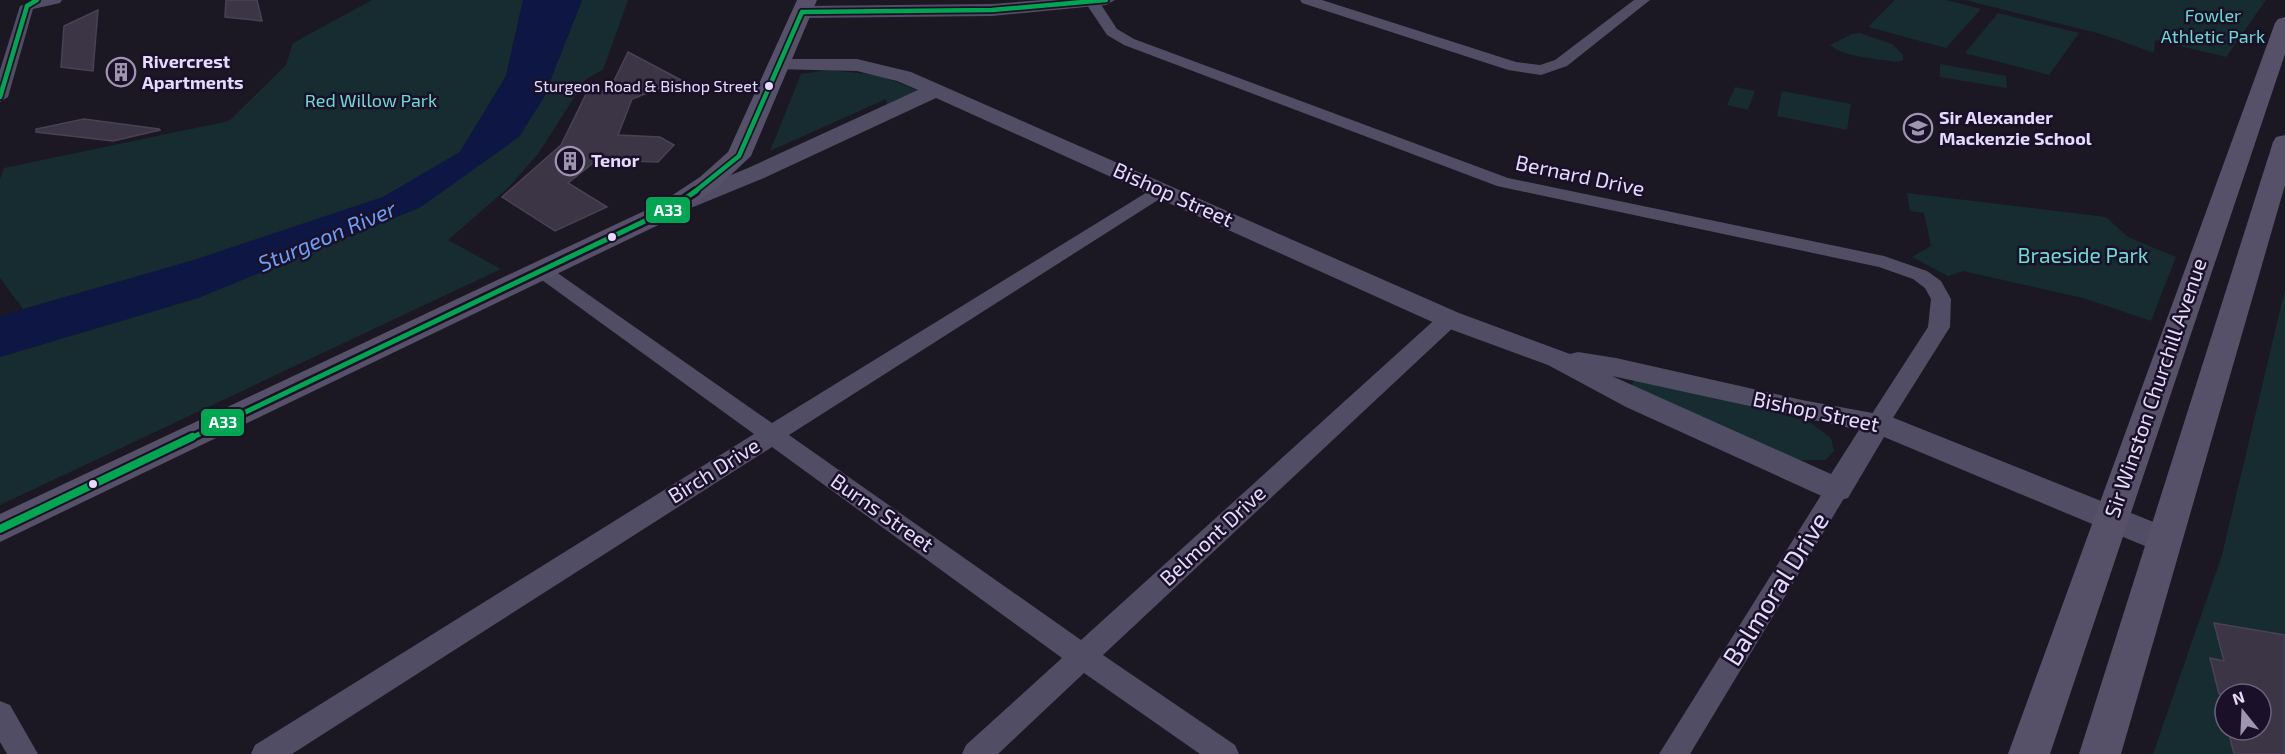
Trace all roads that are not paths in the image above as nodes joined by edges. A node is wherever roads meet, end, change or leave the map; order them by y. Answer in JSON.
{"nodes":[{"id":1,"x":55,"y":0,"type":"edge"},
{"id":2,"x":1307,"y":0,"type":"edge"},
{"id":3,"x":1643,"y":0,"type":"edge"},
{"id":4,"x":1099,"y":1,"type":"edge"},
{"id":5,"x":804,"y":6,"type":"edge"},
{"id":6,"x":2285,"y":23,"type":"edge"},
{"id":7,"x":780,"y":65,"type":"junction"},
{"id":8,"x":935,"y":90,"type":"junction"},
{"id":9,"x":0,"y":97,"type":"edge"},
{"id":10,"x":2285,"y":142,"type":"edge"},
{"id":11,"x":1162,"y":189,"type":"junction"},
{"id":12,"x":668,"y":210,"type":"junction"},
{"id":13,"x":542,"y":271,"type":"junction"},
{"id":14,"x":1449,"y":319,"type":"junction"},
{"id":15,"x":1558,"y":359,"type":"junction"},
{"id":16,"x":1878,"y":423,"type":"junction"},
{"id":17,"x":771,"y":435,"type":"junction"},
{"id":18,"x":1837,"y":490,"type":"junction"},
{"id":19,"x":2110,"y":519,"type":"junction"},
{"id":20,"x":0,"y":529,"type":"edge"},
{"id":21,"x":2164,"y":540,"type":"junction"},
{"id":22,"x":1083,"y":657,"type":"junction"},
{"id":23,"x":0,"y":714,"type":"edge"},
{"id":24,"x":23,"y":754,"type":"edge"},
{"id":25,"x":266,"y":754,"type":"edge"},
{"id":26,"x":977,"y":754,"type":"edge"},
{"id":27,"x":1224,"y":754,"type":"edge"},
{"id":28,"x":1674,"y":754,"type":"edge"},
{"id":29,"x":2029,"y":754,"type":"edge"},
{"id":30,"x":2100,"y":754,"type":"edge"}],
"edges":[{"from":1,"to":9,"type":"street"},
{"from":2,"to":3,"type":"street"},
{"from":4,"to":5,"type":"street"},
{"from":4,"to":16,"type":"street","name":"Bernard Drive"},
{"from":5,"to":7,"type":"main road"},
{"from":6,"to":19,"type":"main road","name":"Sir Winston Churchill Avenue"},
{"from":7,"to":8,"type":"street","name":"Bishop Street"},
{"from":7,"to":12,"type":"main road"},
{"from":8,"to":11,"type":"street","name":"Bishop Street"},
{"from":8,"to":12,"type":"street"},
{"from":10,"to":21,"type":"main road"},
{"from":11,"to":14,"type":"street","name":"Bishop Street"},
{"from":11,"to":17,"type":"street","name":"Birch Drive"},
{"from":12,"to":13,"type":"main road"},
{"from":13,"to":17,"type":"street","name":"Burns Street"},
{"from":13,"to":20,"type":"main road"},
{"from":14,"to":15,"type":"street","name":"Bishop Street"},
{"from":14,"to":22,"type":"street","name":"Belmont Drive"},
{"from":15,"to":16,"type":"street","name":"Bishop Street"},
{"from":15,"to":18,"type":"street","name":"Bishop Street"},
{"from":16,"to":18,"type":"street","name":"Balmoral Drive"},
{"from":16,"to":19,"type":"street","name":"Bishop Street"},
{"from":17,"to":22,"type":"street","name":"Burns Street"},
{"from":17,"to":25,"type":"street","name":"Birch Drive"},
{"from":18,"to":28,"type":"street","name":"Balmoral Drive"},
{"from":19,"to":21,"type":"street","name":"Bishop Street"},
{"from":19,"to":29,"type":"main road","name":"Sir Winston Churchill Avenue"},
{"from":21,"to":30,"type":"main road"},
{"from":22,"to":26,"type":"street","name":"Belmont Drive"},
{"from":22,"to":27,"type":"street","name":"Burns Street"},
{"from":23,"to":24,"type":"street"}]}
